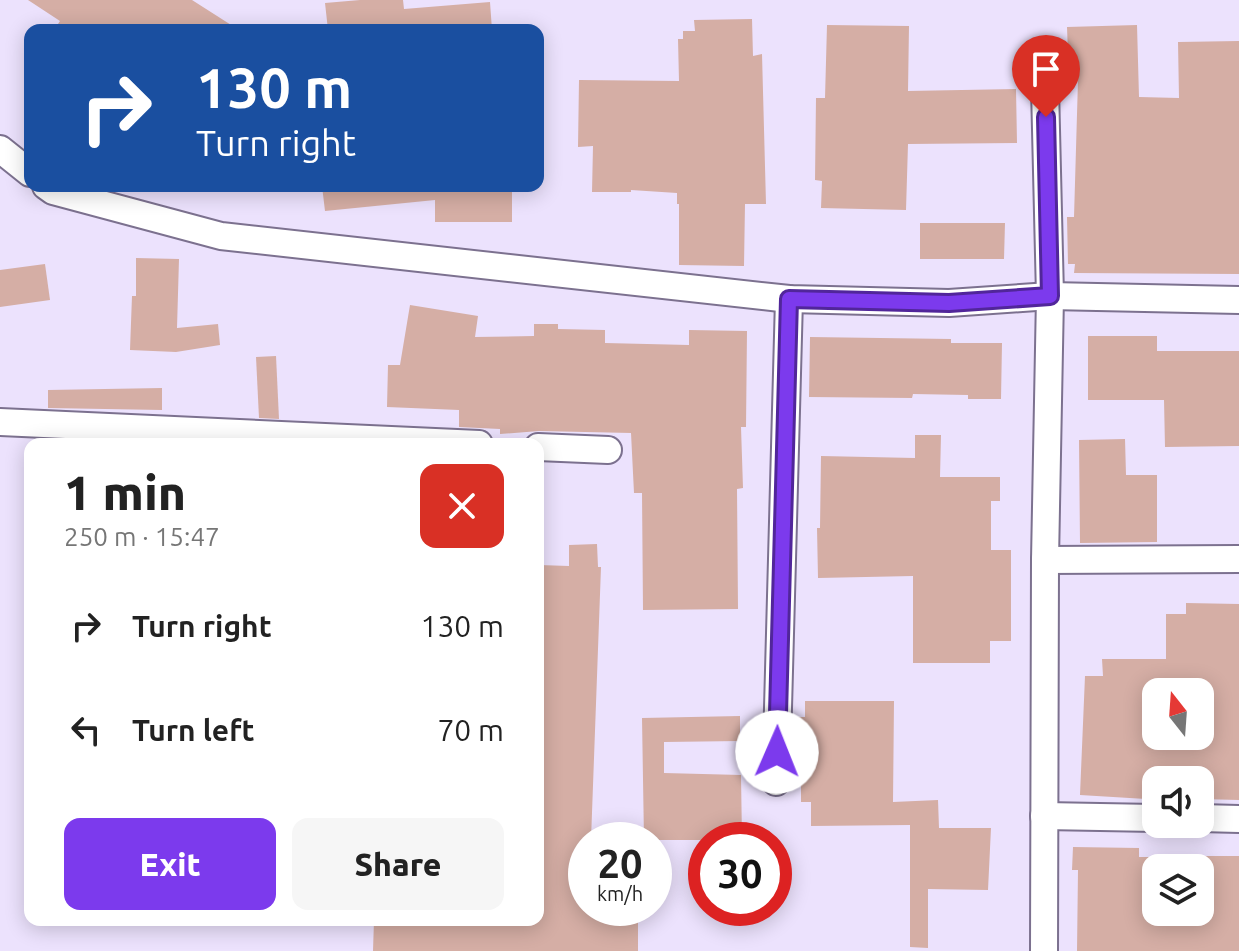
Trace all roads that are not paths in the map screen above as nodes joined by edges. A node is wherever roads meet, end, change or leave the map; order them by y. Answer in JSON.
{"nodes":[{"id":1,"x":1045,"y":88,"type":"dead end"},
{"id":2,"x":0,"y":149,"type":"edge"},
{"id":3,"x":24,"y":168,"type":"edge"},
{"id":4,"x":57,"y":192,"type":"edge"},
{"id":5,"x":1050,"y":296,"type":"junction"},
{"id":6,"x":789,"y":299,"type":"junction"},
{"id":7,"x":1239,"y":300,"type":"edge"},
{"id":8,"x":0,"y":422,"type":"edge"},
{"id":9,"x":348,"y":438,"type":"edge"},
{"id":10,"x":544,"y":447,"type":"edge"},
{"id":11,"x":608,"y":450,"type":"dead end"},
{"id":12,"x":1239,"y":559,"type":"edge"},
{"id":13,"x":1045,"y":560,"type":"junction"},
{"id":14,"x":776,"y":782,"type":"dead end"},
{"id":15,"x":1044,"y":816,"type":"junction"},
{"id":16,"x":1142,"y":818,"type":"edge"},
{"id":17,"x":1214,"y":818,"type":"edge"},
{"id":18,"x":1239,"y":819,"type":"edge"},
{"id":19,"x":1044,"y":951,"type":"edge"}],
"edges":[{"from":1,"to":5,"type":"street"},
{"from":2,"to":3,"type":"street"},
{"from":4,"to":6,"type":"street"},
{"from":5,"to":6,"type":"street"},
{"from":5,"to":7,"type":"street"},
{"from":5,"to":13,"type":"street"},
{"from":6,"to":14,"type":"street"},
{"from":8,"to":9,"type":"street"},
{"from":10,"to":11,"type":"street"},
{"from":12,"to":13,"type":"street"},
{"from":13,"to":15,"type":"street"},
{"from":15,"to":16,"type":"street"},
{"from":15,"to":19,"type":"street"},
{"from":17,"to":18,"type":"street"}]}
